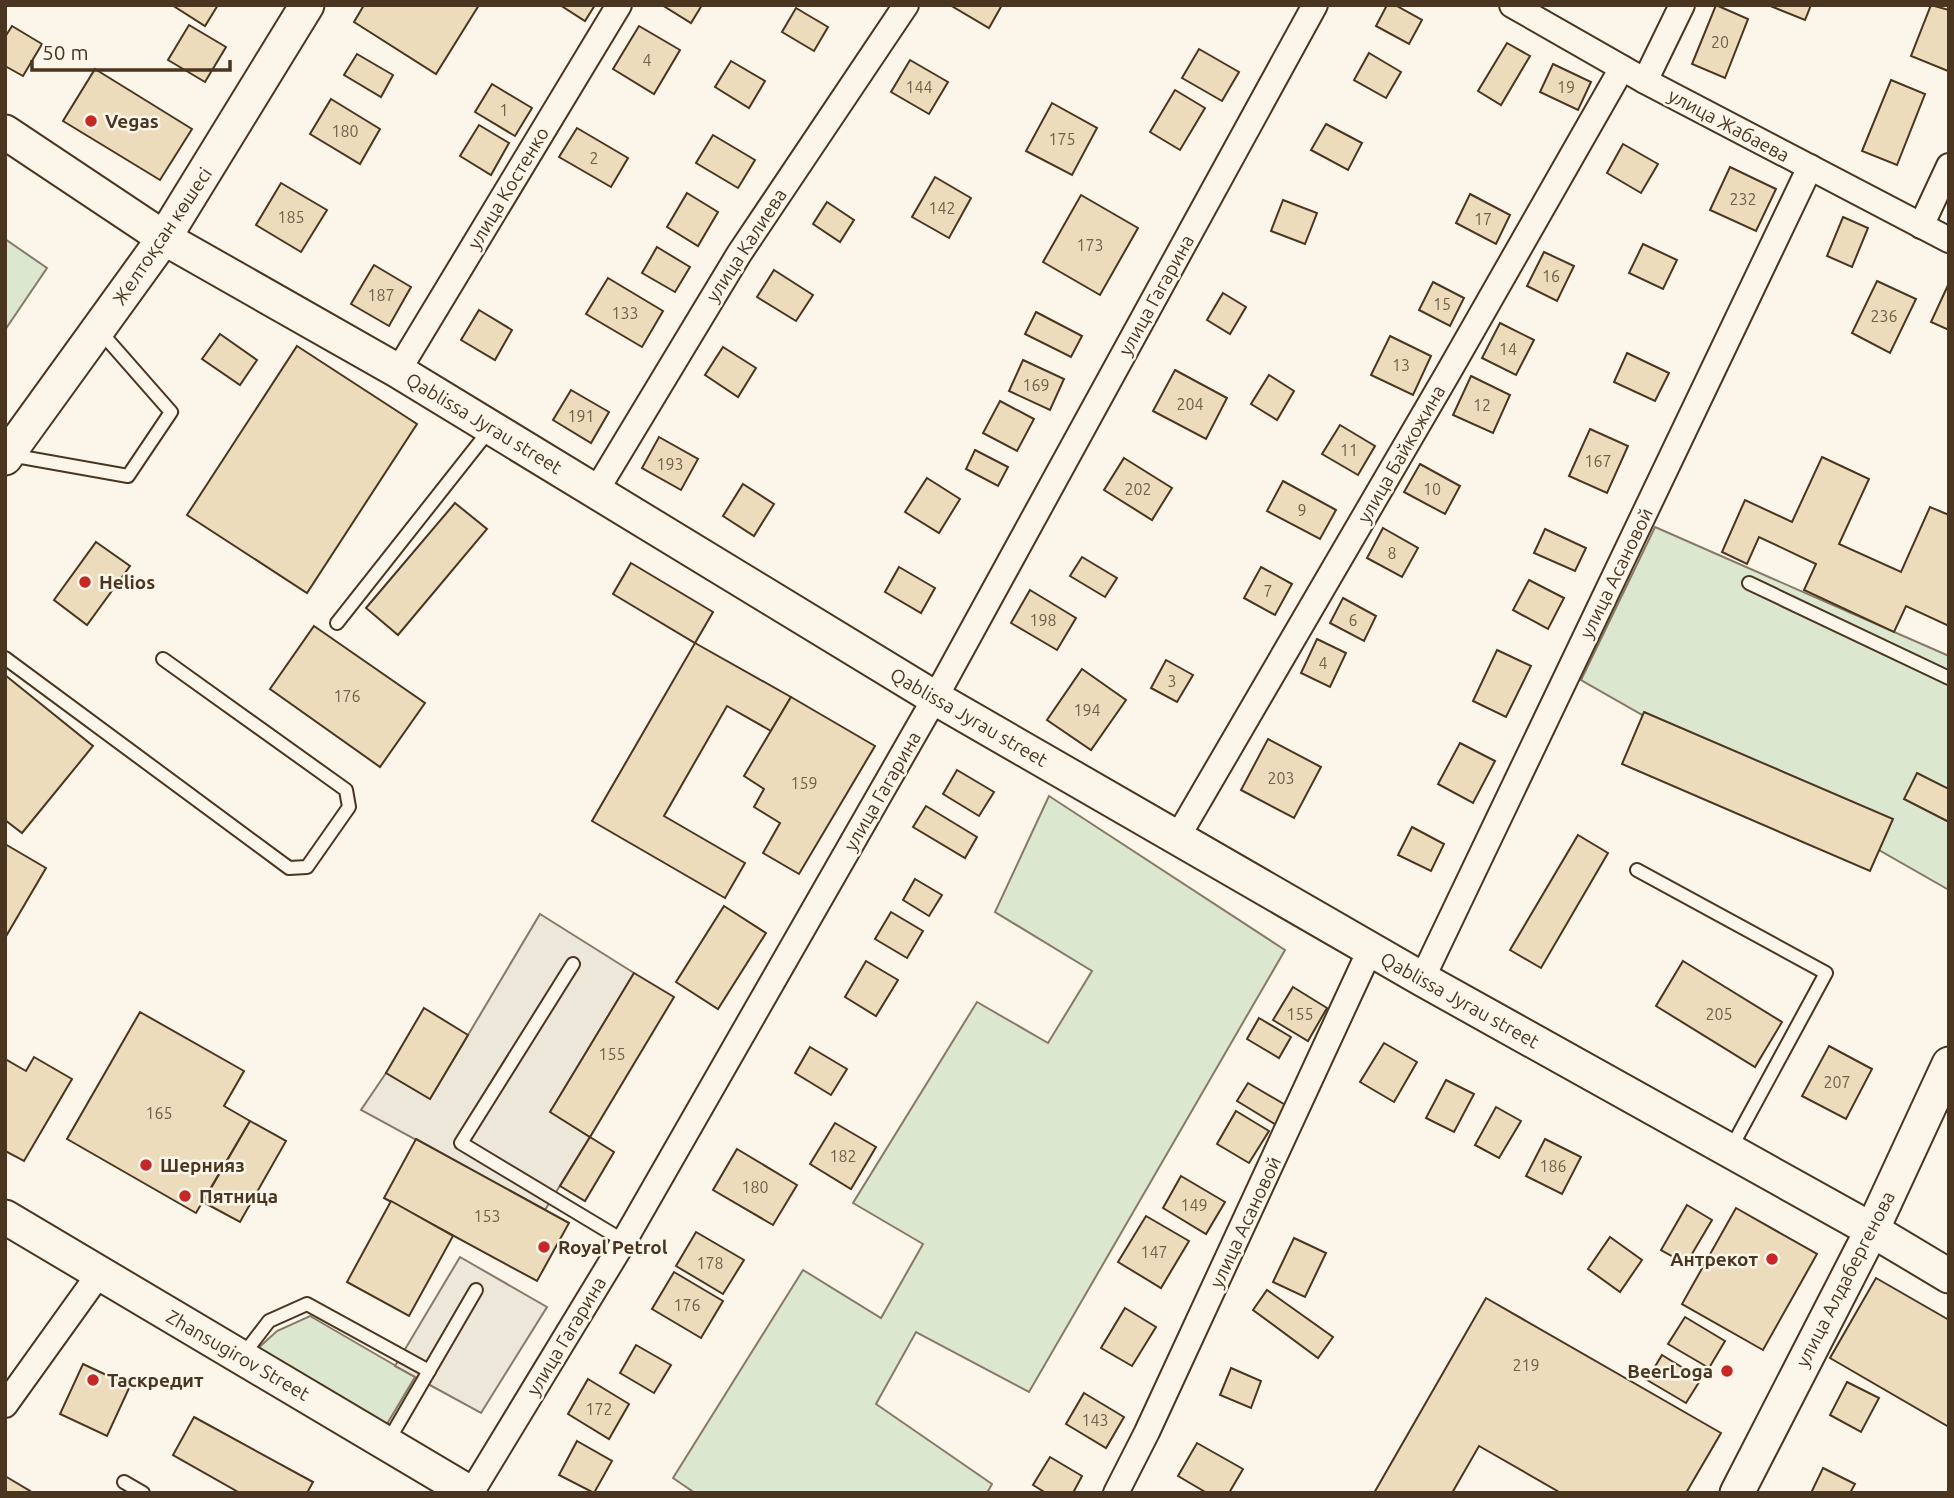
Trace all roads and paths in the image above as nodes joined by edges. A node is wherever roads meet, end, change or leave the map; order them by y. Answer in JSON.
{"nodes":[{"id":1,"x":307,"y":5,"type":"edge"},
{"id":2,"x":619,"y":5,"type":"edge"},
{"id":3,"x":905,"y":5,"type":"edge"},
{"id":4,"x":1315,"y":5,"type":"edge"},
{"id":5,"x":1511,"y":5,"type":"edge"},
{"id":6,"x":1682,"y":5,"type":"edge"},
{"id":7,"x":1622,"y":68,"type":"junction"},
{"id":8,"x":1645,"y":81,"type":"junction"},
{"id":9,"x":5,"y":132,"type":"edge"},
{"id":10,"x":1949,"y":166,"type":"edge"},
{"id":11,"x":1810,"y":167,"type":"junction"},
{"id":12,"x":1921,"y":226,"type":"junction"},
{"id":13,"x":164,"y":238,"type":"junction"},
{"id":14,"x":1949,"y":240,"type":"edge"},
{"id":15,"x":99,"y":329,"type":"junction"},
{"id":16,"x":398,"y":370,"type":"junction"},
{"id":17,"x":491,"y":427,"type":"junction"},
{"id":18,"x":7,"y":456,"type":"edge"},
{"id":19,"x":596,"y":491,"type":"junction"},
{"id":20,"x":1749,"y":583,"type":"dead end"},
{"id":21,"x":337,"y":623,"type":"dead end"},
{"id":22,"x":5,"y":658,"type":"edge"},
{"id":23,"x":163,"y":659,"type":"dead end"},
{"id":24,"x":1949,"y":678,"type":"edge"},
{"id":25,"x":935,"y":698,"type":"junction"},
{"id":26,"x":1177,"y":838,"type":"junction"},
{"id":27,"x":1637,"y":870,"type":"dead end"},
{"id":28,"x":1370,"y":950,"type":"junction"},
{"id":29,"x":573,"y":964,"type":"dead end"},
{"id":30,"x":1422,"y":979,"type":"junction"},
{"id":31,"x":1949,"y":1064,"type":"edge"},
{"id":32,"x":1730,"y":1151,"type":"junction"},
{"id":33,"x":5,"y":1217,"type":"edge"},
{"id":34,"x":1872,"y":1230,"type":"junction"},
{"id":35,"x":624,"y":1241,"type":"junction"},
{"id":36,"x":99,"y":1274,"type":"junction"},
{"id":37,"x":1949,"y":1276,"type":"edge"},
{"id":38,"x":476,"y":1290,"type":"dead end"},
{"id":39,"x":242,"y":1356,"type":"junction"},
{"id":40,"x":429,"y":1371,"type":"junction"},
{"id":41,"x":5,"y":1405,"type":"edge"},
{"id":42,"x":387,"y":1443,"type":"junction"},
{"id":43,"x":124,"y":1482,"type":"dead end"},
{"id":44,"x":143,"y":1493,"type":"edge"},
{"id":45,"x":470,"y":1493,"type":"edge"},
{"id":46,"x":1116,"y":1493,"type":"edge"},
{"id":47,"x":1737,"y":1493,"type":"edge"}],
"edges":[{"from":1,"to":13,"type":"street","name":"Желтоқсан көшесі"},
{"from":2,"to":16,"type":"street","name":"улица Костенко"},
{"from":3,"to":19,"type":"street","name":"улица Калиева"},
{"from":4,"to":25,"type":"street","name":"улица Гагарина"},
{"from":5,"to":7,"type":"street","name":"улица Жабаева"},
{"from":6,"to":8,"type":"street"},
{"from":7,"to":8,"type":"street","name":"улица Жабаева"},
{"from":7,"to":26,"type":"street","name":"улица Байкожина"},
{"from":8,"to":11,"type":"street","name":"улица Жабаева"},
{"from":9,"to":13,"type":"street","name":"Qablissa Jyrau street"},
{"from":10,"to":12,"type":"street"},
{"from":11,"to":12,"type":"street","name":"улица Жабаева"},
{"from":11,"to":30,"type":"street","name":"улица Асановой"},
{"from":12,"to":14,"type":"street","name":"улица Жабаева"},
{"from":13,"to":15,"type":"street","name":"Желтоқсан көшесі"},
{"from":13,"to":16,"type":"street","name":"Qablissa Jyrau street"},
{"from":15,"to":18,"type":"street","name":"Желтоқсан көшесі"},
{"from":15,"to":18,"type":"lane"},
{"from":16,"to":17,"type":"street","name":"Qablissa Jyrau street"},
{"from":17,"to":19,"type":"street","name":"Qablissa Jyrau street"},
{"from":17,"to":21,"type":"lane"},
{"from":19,"to":25,"type":"street","name":"Qablissa Jyrau street"},
{"from":20,"to":24,"type":"lane"},
{"from":22,"to":23,"type":"lane"},
{"from":25,"to":26,"type":"street","name":"Qablissa Jyrau street"},
{"from":25,"to":35,"type":"street","name":"улица Гагарина"},
{"from":26,"to":28,"type":"street","name":"Qablissa Jyrau street"},
{"from":27,"to":32,"type":"lane"},
{"from":28,"to":30,"type":"street","name":"Qablissa Jyrau street"},
{"from":28,"to":46,"type":"street","name":"улица Асановой"},
{"from":29,"to":35,"type":"lane"},
{"from":30,"to":32,"type":"street","name":"Qablissa Jyrau street"},
{"from":31,"to":34,"type":"street","name":"улица Алдабергенова"},
{"from":32,"to":34,"type":"street","name":"Qablissa Jyrau street"},
{"from":33,"to":36,"type":"street","name":"Zhansugirov Street"},
{"from":34,"to":37,"type":"street","name":"Qablissa Jyrau street"},
{"from":34,"to":47,"type":"street","name":"улица Алдабергенова"},
{"from":35,"to":45,"type":"street","name":"улица Гагарина"},
{"from":36,"to":39,"type":"street","name":"Zhansugirov Street"},
{"from":36,"to":41,"type":"street"},
{"from":38,"to":40,"type":"lane"},
{"from":39,"to":40,"type":"lane"},
{"from":39,"to":42,"type":"street","name":"Zhansugirov Street"},
{"from":40,"to":42,"type":"lane"},
{"from":42,"to":45,"type":"street","name":"Zhansugirov Street"},
{"from":43,"to":44,"type":"lane"}]}
